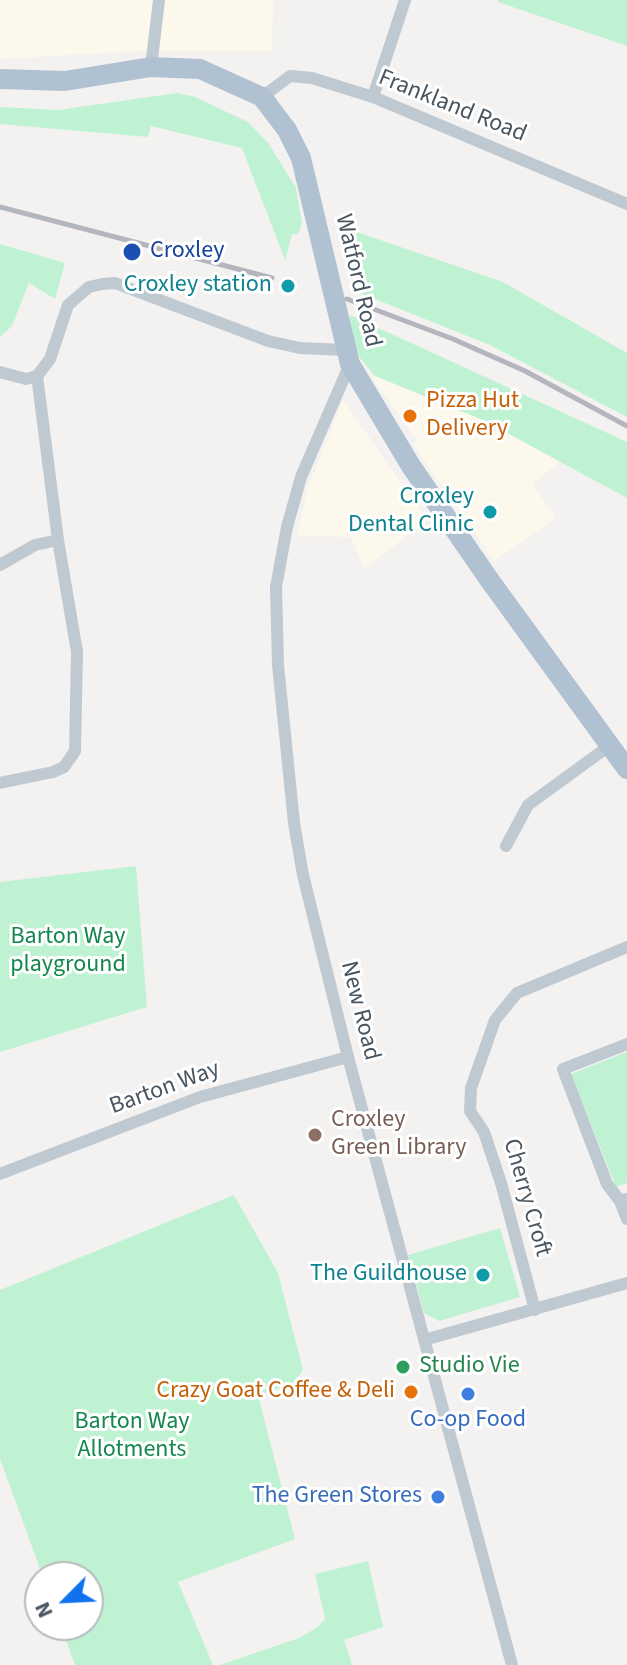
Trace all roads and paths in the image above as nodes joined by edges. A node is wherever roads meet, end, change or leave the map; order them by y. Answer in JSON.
{"nodes":[{"id":1,"x":159,"y":0,"type":"edge"},
{"id":2,"x":389,"y":0,"type":"edge"},
{"id":3,"x":404,"y":3,"type":"edge"},
{"id":4,"x":151,"y":67,"type":"junction"},
{"id":5,"x":0,"y":79,"type":"edge"},
{"id":6,"x":262,"y":97,"type":"junction"},
{"id":7,"x":373,"y":97,"type":"junction"},
{"id":8,"x":627,"y":204,"type":"edge"},
{"id":9,"x":347,"y":357,"type":"junction"},
{"id":10,"x":0,"y":372,"type":"edge"},
{"id":11,"x":37,"y":376,"type":"junction"},
{"id":12,"x":58,"y":540,"type":"junction"},
{"id":13,"x":0,"y":565,"type":"edge"},
{"id":14,"x":609,"y":746,"type":"junction"},
{"id":15,"x":627,"y":769,"type":"edge"},
{"id":16,"x":0,"y":783,"type":"edge"},
{"id":17,"x":506,"y":846,"type":"dead end"},
{"id":18,"x":627,"y":947,"type":"edge"},
{"id":19,"x":627,"y":1044,"type":"edge"},
{"id":20,"x":348,"y":1057,"type":"junction"},
{"id":21,"x":0,"y":1174,"type":"edge"},
{"id":22,"x":624,"y":1200,"type":"edge"},
{"id":23,"x":627,"y":1219,"type":"edge"},
{"id":24,"x":627,"y":1283,"type":"edge"},
{"id":25,"x":535,"y":1310,"type":"junction"},
{"id":26,"x":424,"y":1340,"type":"junction"},
{"id":27,"x":512,"y":1665,"type":"edge"}],
"edges":[{"from":1,"to":4,"type":"street"},
{"from":2,"to":3,"type":"street"},
{"from":3,"to":7,"type":"street"},
{"from":4,"to":5,"type":"main road","name":"Watford Road"},
{"from":4,"to":6,"type":"main road","name":"Watford Road"},
{"from":6,"to":7,"type":"street","name":"Frankland Road"},
{"from":6,"to":9,"type":"main road","name":"Watford Road"},
{"from":7,"to":8,"type":"street","name":"Frankland Road"},
{"from":9,"to":11,"type":"street"},
{"from":9,"to":14,"type":"main road","name":"Watford Road"},
{"from":9,"to":20,"type":"street","name":"New Road"},
{"from":10,"to":11,"type":"street"},
{"from":11,"to":12,"type":"street"},
{"from":12,"to":13,"type":"street"},
{"from":12,"to":16,"type":"street"},
{"from":14,"to":15,"type":"main road","name":"Watford Road"},
{"from":14,"to":17,"type":"street"},
{"from":18,"to":25,"type":"street","name":"Cherry Croft"},
{"from":19,"to":22,"type":"street"},
{"from":20,"to":21,"type":"street","name":"Barton Way"},
{"from":20,"to":26,"type":"street","name":"New Road"},
{"from":22,"to":23,"type":"street"},
{"from":24,"to":25,"type":"street"},
{"from":25,"to":26,"type":"street"},
{"from":26,"to":27,"type":"street","name":"New Road"}]}
